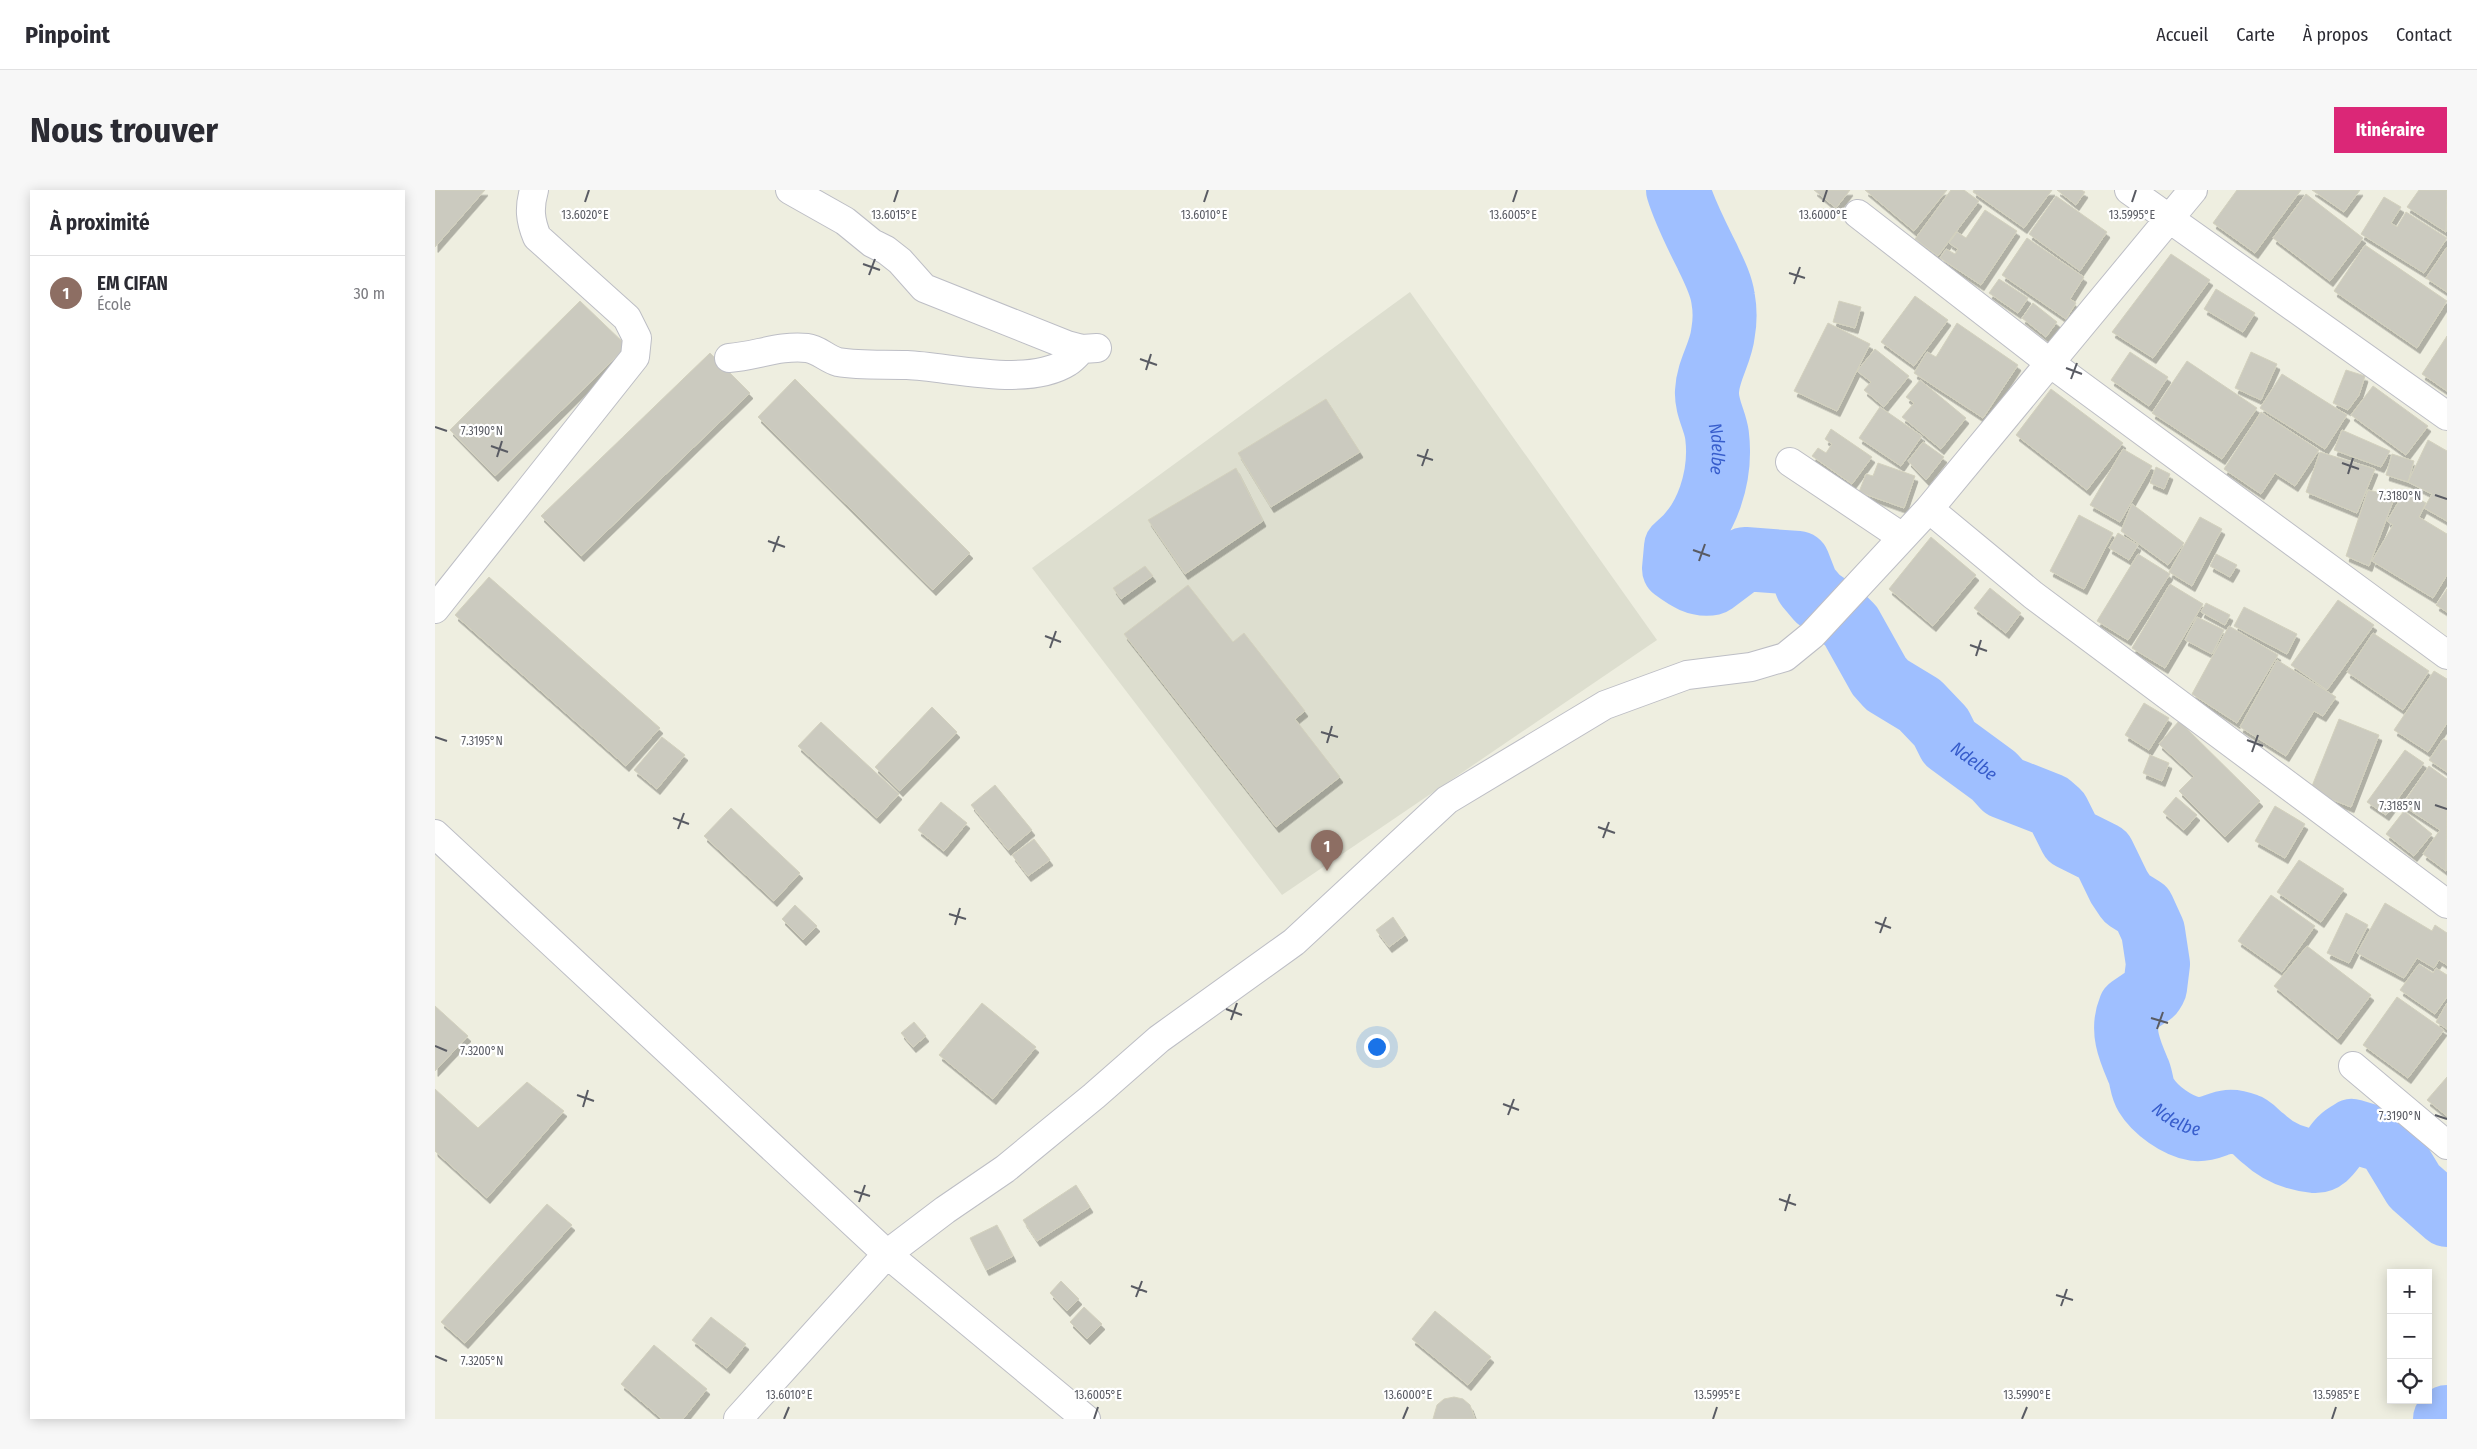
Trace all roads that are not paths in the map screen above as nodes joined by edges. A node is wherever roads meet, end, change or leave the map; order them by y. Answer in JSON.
{"nodes":[{"id":1,"x":533,"y":190,"type":"edge"},
{"id":2,"x":790,"y":190,"type":"edge"},
{"id":3,"x":2129,"y":190,"type":"edge"},
{"id":4,"x":2193,"y":190,"type":"edge"},
{"id":5,"x":1858,"y":214,"type":"dead end"},
{"id":6,"x":2169,"y":219,"type":"junction"},
{"id":7,"x":729,"y":358,"type":"dead end"},
{"id":8,"x":2050,"y":363,"type":"junction"},
{"id":9,"x":2447,"y":416,"type":"edge"},
{"id":10,"x":1790,"y":462,"type":"dead end"},
{"id":11,"x":1929,"y":509,"type":"junction"},
{"id":12,"x":1902,"y":537,"type":"junction"},
{"id":13,"x":435,"y":609,"type":"edge"},
{"id":14,"x":2447,"y":655,"type":"edge"},
{"id":15,"x":435,"y":834,"type":"edge"},
{"id":16,"x":2447,"y":904,"type":"edge"},
{"id":17,"x":2353,"y":1066,"type":"dead end"},
{"id":18,"x":2447,"y":1145,"type":"edge"},
{"id":19,"x":887,"y":1254,"type":"junction"},
{"id":20,"x":738,"y":1419,"type":"edge"},
{"id":21,"x":1086,"y":1419,"type":"edge"}],
"edges":[{"from":1,"to":13,"type":"street"},
{"from":2,"to":7,"type":"street"},
{"from":3,"to":6,"type":"street"},
{"from":4,"to":6,"type":"street"},
{"from":5,"to":8,"type":"street"},
{"from":6,"to":8,"type":"street"},
{"from":6,"to":9,"type":"street"},
{"from":8,"to":11,"type":"street"},
{"from":8,"to":14,"type":"street"},
{"from":10,"to":12,"type":"street"},
{"from":11,"to":12,"type":"street"},
{"from":11,"to":16,"type":"street"},
{"from":12,"to":19,"type":"street"},
{"from":15,"to":19,"type":"street"},
{"from":17,"to":18,"type":"street"},
{"from":19,"to":20,"type":"street"},
{"from":19,"to":21,"type":"street"}]}
